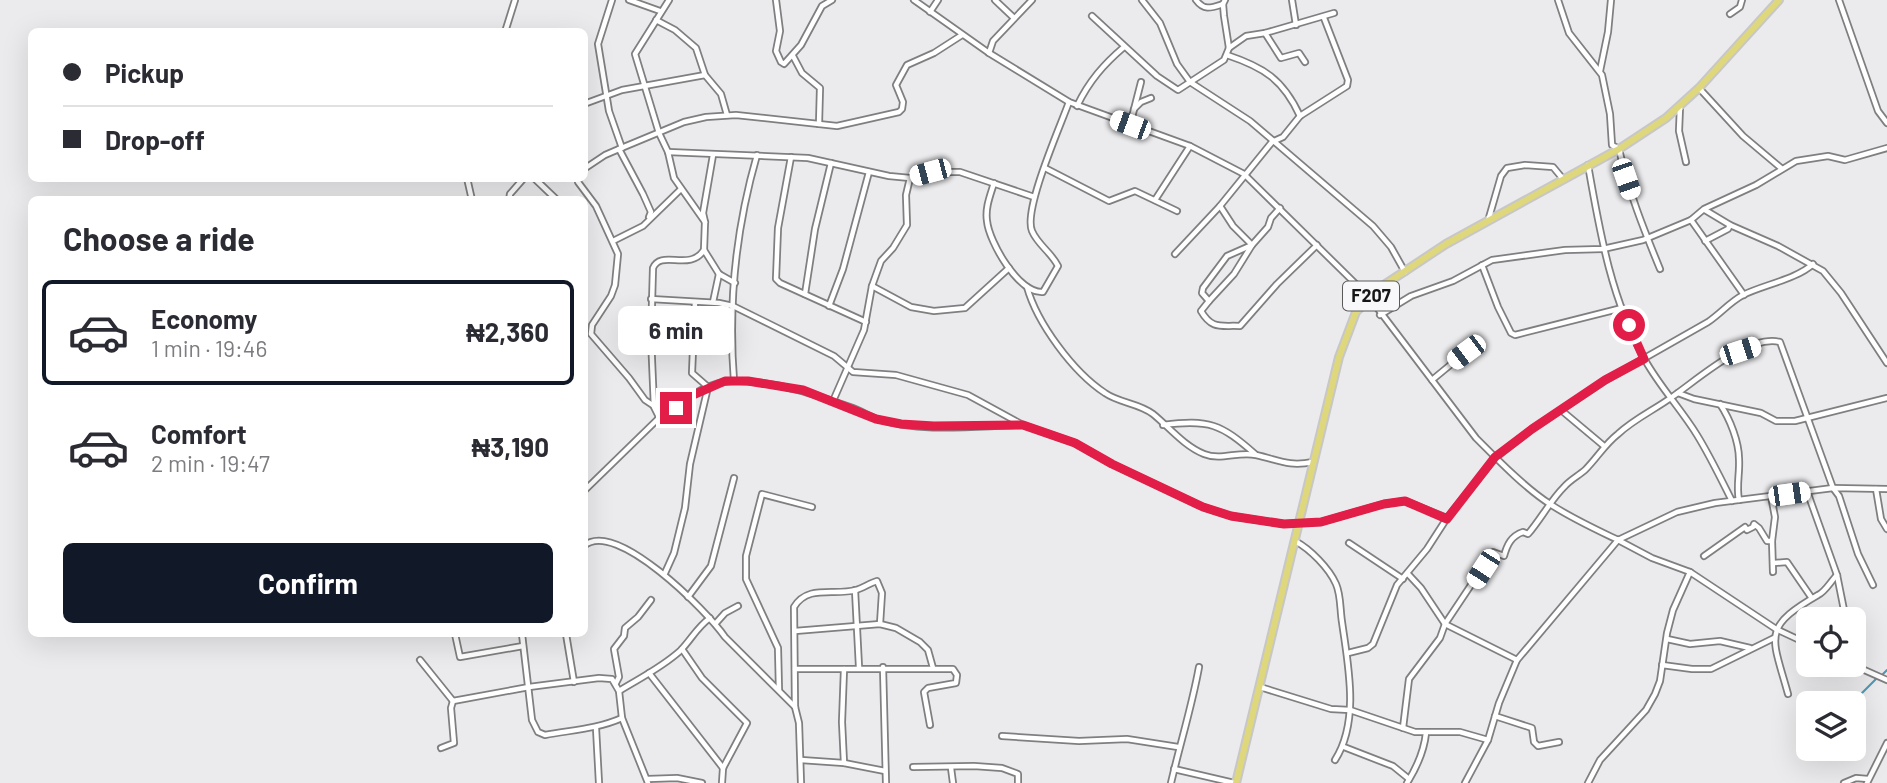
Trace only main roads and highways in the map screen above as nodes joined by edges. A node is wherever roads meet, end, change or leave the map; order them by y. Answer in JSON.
{"nodes":[{"id":1,"x":1779,"y":0,"type":"edge"},
{"id":2,"x":1235,"y":783,"type":"edge"}],
"edges":[{"from":1,"to":2,"type":"main road","number":"F207"}]}
